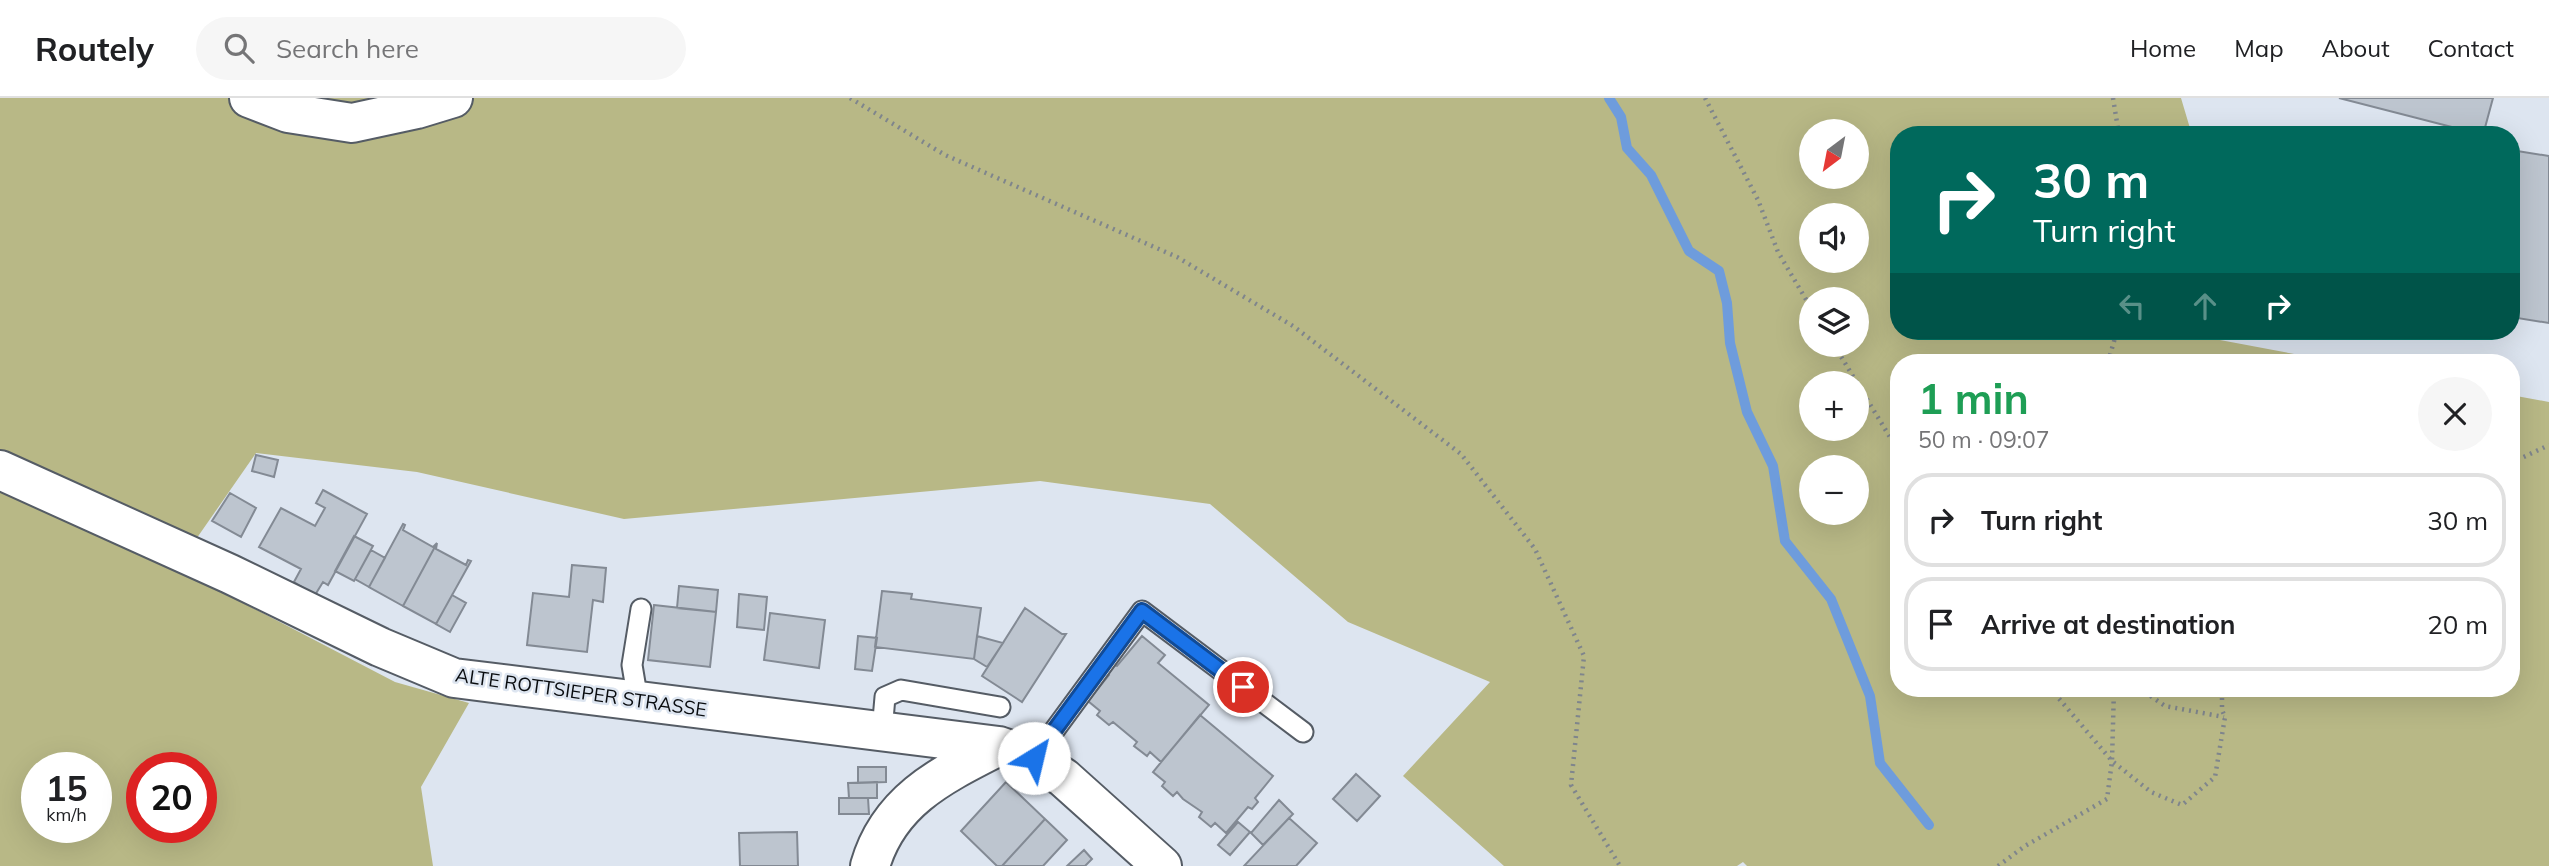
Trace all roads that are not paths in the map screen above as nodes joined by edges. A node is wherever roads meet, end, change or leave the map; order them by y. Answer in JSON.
{"nodes":[{"id":1,"x":249,"y":98,"type":"edge"},
{"id":2,"x":453,"y":98,"type":"edge"},
{"id":3,"x":0,"y":470,"type":"edge"},
{"id":4,"x":641,"y":609,"type":"dead end"},
{"id":5,"x":638,"y":701,"type":"junction"},
{"id":6,"x":1000,"y":707,"type":"dead end"},
{"id":7,"x":883,"y":731,"type":"junction"},
{"id":8,"x":1303,"y":732,"type":"dead end"},
{"id":9,"x":999,"y":746,"type":"junction"},
{"id":10,"x":1034,"y":758,"type":"junction"},
{"id":11,"x":870,"y":866,"type":"edge"},
{"id":12,"x":1162,"y":866,"type":"edge"}],
"edges":[{"from":1,"to":2,"type":"street"},
{"from":3,"to":5,"type":"street","name":"ALTE ROTTSIEPER STRASSE"},
{"from":4,"to":5,"type":"lane"},
{"from":5,"to":7,"type":"street","name":"ALTE ROTTSIEPER STRASSE"},
{"from":6,"to":7,"type":"lane"},
{"from":7,"to":9,"type":"street","name":"ALTE ROTTSIEPER STRASSE"},
{"from":8,"to":10,"type":"lane"},
{"from":9,"to":10,"type":"street","name":"ALTE ROTTSIEPER STRASSE"},
{"from":9,"to":11,"type":"street"},
{"from":10,"to":12,"type":"street","name":"ALTE ROTTSIEPER STRASSE"}]}
